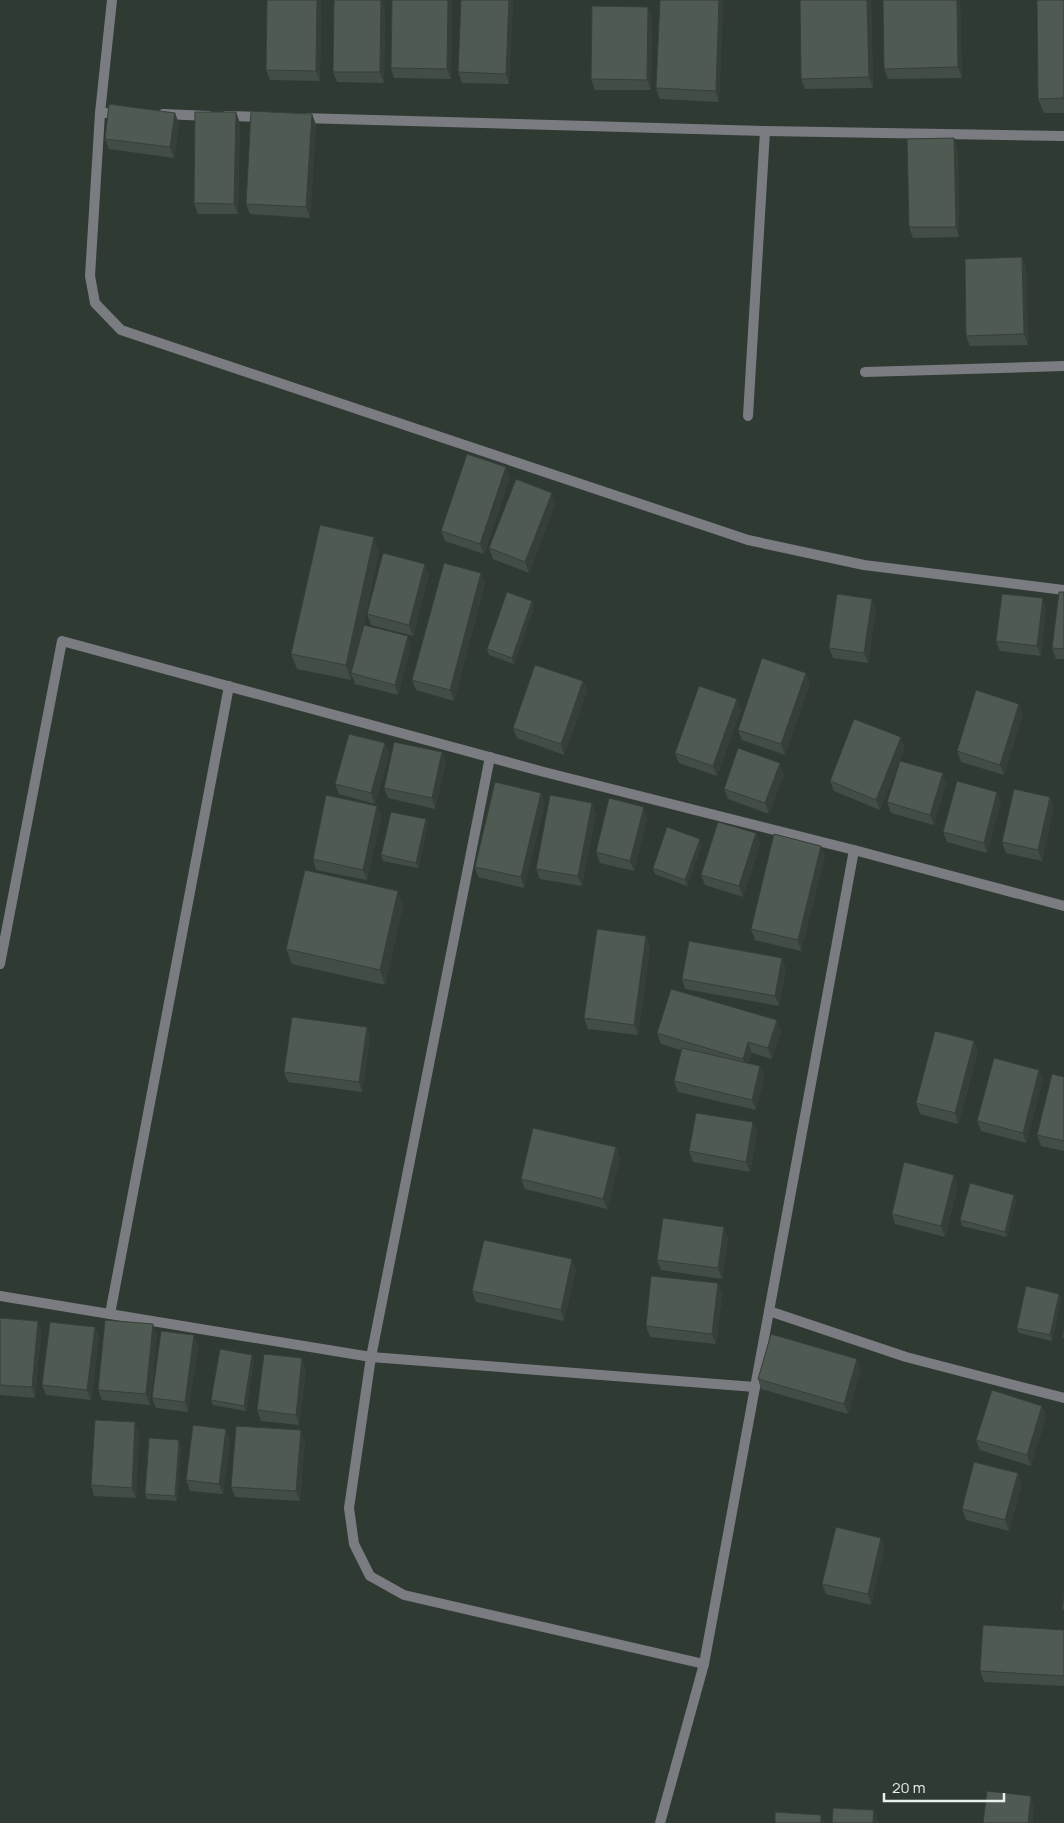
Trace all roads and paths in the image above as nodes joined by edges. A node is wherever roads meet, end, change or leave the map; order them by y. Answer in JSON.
{"nodes":[{"id":1,"x":112,"y":0,"type":"edge"},
{"id":2,"x":100,"y":112,"type":"junction"},
{"id":3,"x":120,"y":113,"type":"edge"},
{"id":4,"x":150,"y":114,"type":"edge"},
{"id":5,"x":765,"y":131,"type":"junction"},
{"id":6,"x":1064,"y":136,"type":"edge"},
{"id":7,"x":1064,"y":366,"type":"edge"},
{"id":8,"x":865,"y":372,"type":"dead end"},
{"id":9,"x":748,"y":416,"type":"dead end"},
{"id":10,"x":1064,"y":590,"type":"edge"},
{"id":11,"x":229,"y":686,"type":"junction"},
{"id":12,"x":490,"y":757,"type":"junction"},
{"id":13,"x":854,"y":850,"type":"junction"},
{"id":14,"x":1064,"y":906,"type":"edge"},
{"id":15,"x":0,"y":964,"type":"edge"},
{"id":16,"x":0,"y":1296,"type":"edge"},
{"id":17,"x":769,"y":1311,"type":"junction"},
{"id":18,"x":110,"y":1314,"type":"junction"},
{"id":19,"x":371,"y":1357,"type":"junction"},
{"id":20,"x":755,"y":1387,"type":"junction"},
{"id":21,"x":1064,"y":1398,"type":"edge"},
{"id":22,"x":704,"y":1664,"type":"junction"},
{"id":23,"x":660,"y":1823,"type":"edge"}],
"edges":[{"from":1,"to":2,"type":"street"},
{"from":2,"to":3,"type":"street"},
{"from":2,"to":10,"type":"street"},
{"from":4,"to":5,"type":"street"},
{"from":5,"to":6,"type":"street"},
{"from":5,"to":9,"type":"street"},
{"from":7,"to":8,"type":"street"},
{"from":11,"to":12,"type":"street"},
{"from":11,"to":15,"type":"street"},
{"from":11,"to":18,"type":"street"},
{"from":12,"to":13,"type":"street"},
{"from":12,"to":19,"type":"street"},
{"from":13,"to":14,"type":"street"},
{"from":13,"to":17,"type":"street"},
{"from":16,"to":18,"type":"street"},
{"from":17,"to":20,"type":"street"},
{"from":17,"to":21,"type":"street"},
{"from":18,"to":19,"type":"street"},
{"from":19,"to":20,"type":"street"},
{"from":19,"to":22,"type":"street"},
{"from":20,"to":22,"type":"street"},
{"from":22,"to":23,"type":"street"}]}
